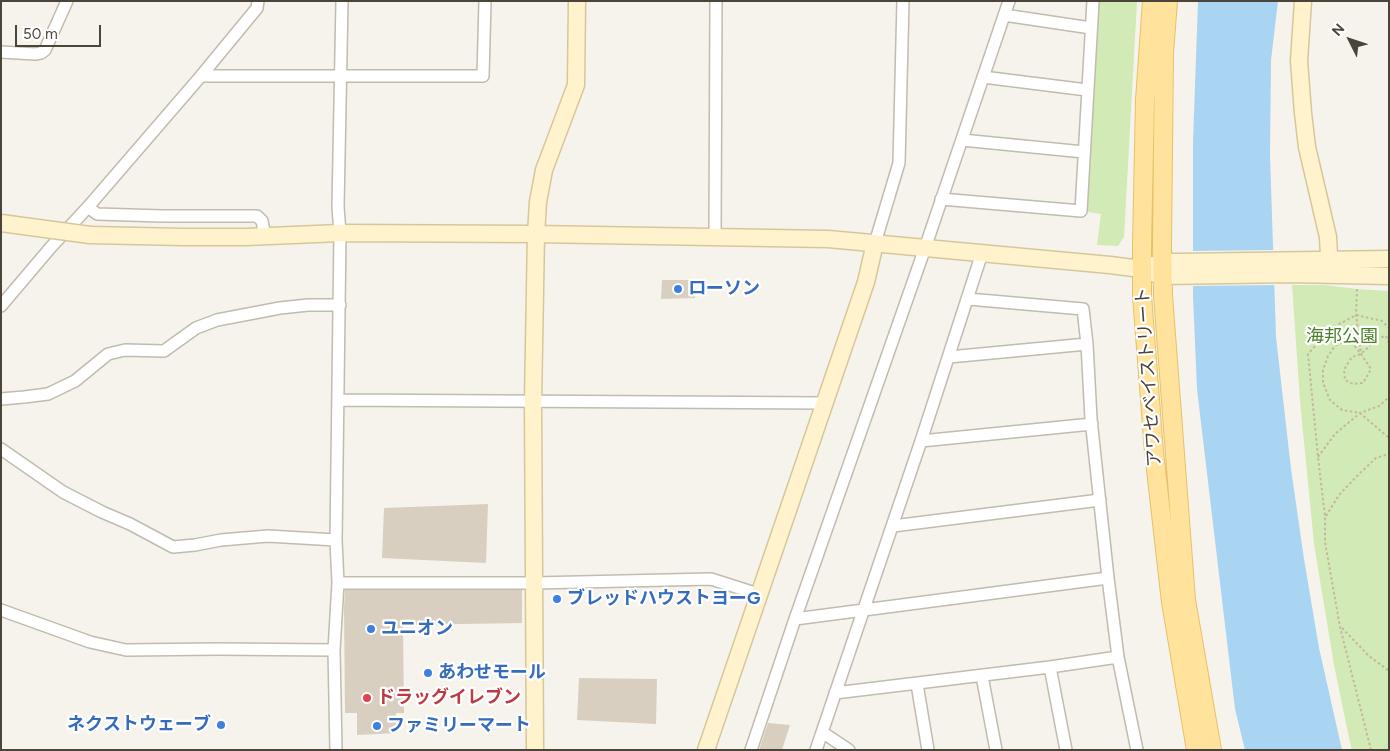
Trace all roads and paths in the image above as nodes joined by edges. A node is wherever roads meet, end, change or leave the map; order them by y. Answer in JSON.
{"nodes":[{"id":1,"x":67,"y":1,"type":"edge"},
{"id":2,"x":258,"y":1,"type":"edge"},
{"id":3,"x":342,"y":1,"type":"edge"},
{"id":4,"x":485,"y":1,"type":"edge"},
{"id":5,"x":577,"y":1,"type":"edge"},
{"id":6,"x":716,"y":1,"type":"edge"},
{"id":7,"x":903,"y":1,"type":"edge"},
{"id":8,"x":1009,"y":1,"type":"edge"},
{"id":9,"x":1092,"y":1,"type":"edge"},
{"id":10,"x":1152,"y":1,"type":"edge"},
{"id":11,"x":1168,"y":1,"type":"edge"},
{"id":12,"x":1303,"y":1,"type":"edge"},
{"id":13,"x":1004,"y":16,"type":"junction"},
{"id":14,"x":1091,"y":28,"type":"junction"},
{"id":15,"x":1,"y":52,"type":"edge"},
{"id":16,"x":201,"y":76,"type":"junction"},
{"id":17,"x":340,"y":76,"type":"junction"},
{"id":18,"x":983,"y":77,"type":"junction"},
{"id":19,"x":1088,"y":90,"type":"junction"},
{"id":20,"x":962,"y":140,"type":"junction"},
{"id":21,"x":1084,"y":152,"type":"junction"},
{"id":22,"x":942,"y":199,"type":"junction"},
{"id":23,"x":88,"y":207,"type":"junction"},
{"id":24,"x":1,"y":223,"type":"edge"},
{"id":25,"x":340,"y":233,"type":"junction"},
{"id":26,"x":536,"y":234,"type":"junction"},
{"id":27,"x":265,"y":236,"type":"junction"},
{"id":28,"x":714,"y":236,"type":"junction"},
{"id":29,"x":875,"y":243,"type":"junction"},
{"id":30,"x":925,"y":248,"type":"junction"},
{"id":31,"x":982,"y":254,"type":"junction"},
{"id":32,"x":1389,"y":259,"type":"edge"},
{"id":33,"x":1329,"y":267,"type":"junction"},
{"id":34,"x":1141,"y":269,"type":"junction"},
{"id":35,"x":1171,"y":269,"type":"junction"},
{"id":36,"x":1389,"y":276,"type":"edge"},
{"id":37,"x":1358,"y":285,"type":"dead end"},
{"id":38,"x":968,"y":299,"type":"junction"},
{"id":39,"x":1,"y":306,"type":"edge"},
{"id":40,"x":340,"y":306,"type":"junction"},
{"id":41,"x":1356,"y":315,"type":"junction"},
{"id":42,"x":1389,"y":328,"type":"edge"},
{"id":43,"x":1389,"y":343,"type":"edge"},
{"id":44,"x":1087,"y":344,"type":"junction"},
{"id":45,"x":1361,"y":354,"type":"junction"},
{"id":46,"x":949,"y":357,"type":"junction"},
{"id":47,"x":1389,"y":396,"type":"edge"},
{"id":48,"x":1,"y":399,"type":"edge"},
{"id":49,"x":338,"y":400,"type":"junction"},
{"id":50,"x":533,"y":402,"type":"junction"},
{"id":51,"x":824,"y":403,"type":"junction"},
{"id":52,"x":1360,"y":413,"type":"junction"},
{"id":53,"x":1092,"y":424,"type":"junction"},
{"id":54,"x":1389,"y":438,"type":"edge"},
{"id":55,"x":921,"y":441,"type":"junction"},
{"id":56,"x":1,"y":449,"type":"edge"},
{"id":57,"x":1389,"y":454,"type":"edge"},
{"id":58,"x":1318,"y":457,"type":"junction"},
{"id":59,"x":1100,"y":500,"type":"junction"},
{"id":60,"x":1325,"y":516,"type":"junction"},
{"id":61,"x":892,"y":526,"type":"junction"},
{"id":62,"x":336,"y":540,"type":"junction"},
{"id":63,"x":1108,"y":578,"type":"junction"},
{"id":64,"x":338,"y":583,"type":"junction"},
{"id":65,"x":535,"y":583,"type":"junction"},
{"id":66,"x":758,"y":594,"type":"junction"},
{"id":67,"x":1,"y":610,"type":"edge"},
{"id":68,"x":864,"y":610,"type":"junction"},
{"id":69,"x":794,"y":618,"type":"junction"},
{"id":70,"x":1340,"y":627,"type":"junction"},
{"id":71,"x":334,"y":650,"type":"junction"},
{"id":72,"x":1118,"y":657,"type":"junction"},
{"id":73,"x":1050,"y":667,"type":"junction"},
{"id":74,"x":1389,"y":671,"type":"edge"},
{"id":75,"x":982,"y":676,"type":"junction"},
{"id":76,"x":917,"y":684,"type":"junction"},
{"id":77,"x":835,"y":693,"type":"junction"},
{"id":78,"x":822,"y":732,"type":"junction"},
{"id":79,"x":336,"y":750,"type":"edge"},
{"id":80,"x":535,"y":750,"type":"edge"},
{"id":81,"x":706,"y":750,"type":"edge"},
{"id":82,"x":751,"y":750,"type":"edge"},
{"id":83,"x":816,"y":750,"type":"edge"},
{"id":84,"x":850,"y":750,"type":"edge"},
{"id":85,"x":928,"y":750,"type":"edge"},
{"id":86,"x":996,"y":750,"type":"edge"},
{"id":87,"x":1066,"y":750,"type":"edge"},
{"id":88,"x":1137,"y":750,"type":"edge"},
{"id":89,"x":1196,"y":750,"type":"edge"},
{"id":90,"x":1212,"y":750,"type":"edge"},
{"id":91,"x":1371,"y":750,"type":"edge"}],
"edges":[{"from":1,"to":15,"type":"street"},
{"from":2,"to":16,"type":"street"},
{"from":3,"to":17,"type":"street"},
{"from":4,"to":17,"type":"street"},
{"from":5,"to":26,"type":"street"},
{"from":6,"to":28,"type":"street"},
{"from":7,"to":29,"type":"street"},
{"from":8,"to":13,"type":"street"},
{"from":9,"to":14,"type":"street"},
{"from":10,"to":34,"type":"main road","name":"アワセベイストリート"},
{"from":11,"to":35,"type":"main road","name":"アワセベイストリート"},
{"from":12,"to":33,"type":"street"},
{"from":13,"to":14,"type":"street"},
{"from":13,"to":18,"type":"street"},
{"from":14,"to":19,"type":"street"},
{"from":16,"to":17,"type":"street"},
{"from":16,"to":23,"type":"street"},
{"from":17,"to":25,"type":"street"},
{"from":18,"to":19,"type":"street"},
{"from":18,"to":20,"type":"street"},
{"from":19,"to":21,"type":"street"},
{"from":20,"to":21,"type":"street"},
{"from":20,"to":22,"type":"street"},
{"from":21,"to":22,"type":"street"},
{"from":22,"to":30,"type":"street"},
{"from":23,"to":27,"type":"street"},
{"from":23,"to":39,"type":"street"},
{"from":24,"to":27,"type":"street","bridge":true},
{"from":25,"to":26,"type":"street"},
{"from":25,"to":27,"type":"street"},
{"from":25,"to":40,"type":"street"},
{"from":26,"to":28,"type":"street"},
{"from":26,"to":50,"type":"street"},
{"from":28,"to":29,"type":"street"},
{"from":29,"to":30,"type":"street"},
{"from":29,"to":51,"type":"street"},
{"from":30,"to":31,"type":"street"},
{"from":30,"to":69,"type":"street"},
{"from":31,"to":34,"type":"street"},
{"from":31,"to":38,"type":"street"},
{"from":32,"to":33,"type":"street"},
{"from":33,"to":35,"type":"street"},
{"from":33,"to":36,"type":"street"},
{"from":34,"to":35,"type":"street"},
{"from":34,"to":89,"type":"main road","name":"アワセベイストリート"},
{"from":35,"to":90,"type":"main road","name":"アワセベイストリート"},
{"from":37,"to":41,"type":"path"},
{"from":38,"to":44,"type":"street"},
{"from":38,"to":46,"type":"street"},
{"from":40,"to":48,"type":"street"},
{"from":40,"to":49,"type":"street"},
{"from":41,"to":42,"type":"path"},
{"from":41,"to":45,"type":"path"},
{"from":41,"to":58,"type":"path"},
{"from":43,"to":45,"type":"path"},
{"from":44,"to":46,"type":"street"},
{"from":44,"to":53,"type":"street"},
{"from":45,"to":45,"type":"path"},
{"from":45,"to":52,"type":"path"},
{"from":46,"to":55,"type":"street"},
{"from":47,"to":52,"type":"path"},
{"from":49,"to":50,"type":"street"},
{"from":49,"to":62,"type":"street"},
{"from":50,"to":51,"type":"street"},
{"from":50,"to":65,"type":"street"},
{"from":51,"to":66,"type":"street"},
{"from":52,"to":54,"type":"path"},
{"from":52,"to":58,"type":"path"},
{"from":53,"to":55,"type":"street"},
{"from":53,"to":59,"type":"street"},
{"from":55,"to":61,"type":"street"},
{"from":56,"to":62,"type":"street"},
{"from":57,"to":60,"type":"path"},
{"from":58,"to":60,"type":"path"},
{"from":59,"to":61,"type":"street"},
{"from":59,"to":63,"type":"street"},
{"from":60,"to":70,"type":"path"},
{"from":61,"to":68,"type":"street"},
{"from":62,"to":64,"type":"street"},
{"from":63,"to":68,"type":"street"},
{"from":63,"to":72,"type":"street"},
{"from":64,"to":65,"type":"street"},
{"from":64,"to":71,"type":"street"},
{"from":65,"to":66,"type":"street"},
{"from":65,"to":80,"type":"street"},
{"from":66,"to":81,"type":"street"},
{"from":67,"to":71,"type":"street"},
{"from":68,"to":69,"type":"street"},
{"from":68,"to":77,"type":"street"},
{"from":69,"to":82,"type":"street"},
{"from":70,"to":74,"type":"path"},
{"from":70,"to":91,"type":"path"},
{"from":71,"to":79,"type":"street"},
{"from":72,"to":73,"type":"street"},
{"from":72,"to":88,"type":"street"},
{"from":73,"to":75,"type":"street"},
{"from":73,"to":87,"type":"street"},
{"from":75,"to":76,"type":"street"},
{"from":75,"to":86,"type":"street"},
{"from":76,"to":77,"type":"street"},
{"from":76,"to":85,"type":"street"},
{"from":77,"to":78,"type":"street"},
{"from":78,"to":83,"type":"street"},
{"from":78,"to":84,"type":"street"}]}
